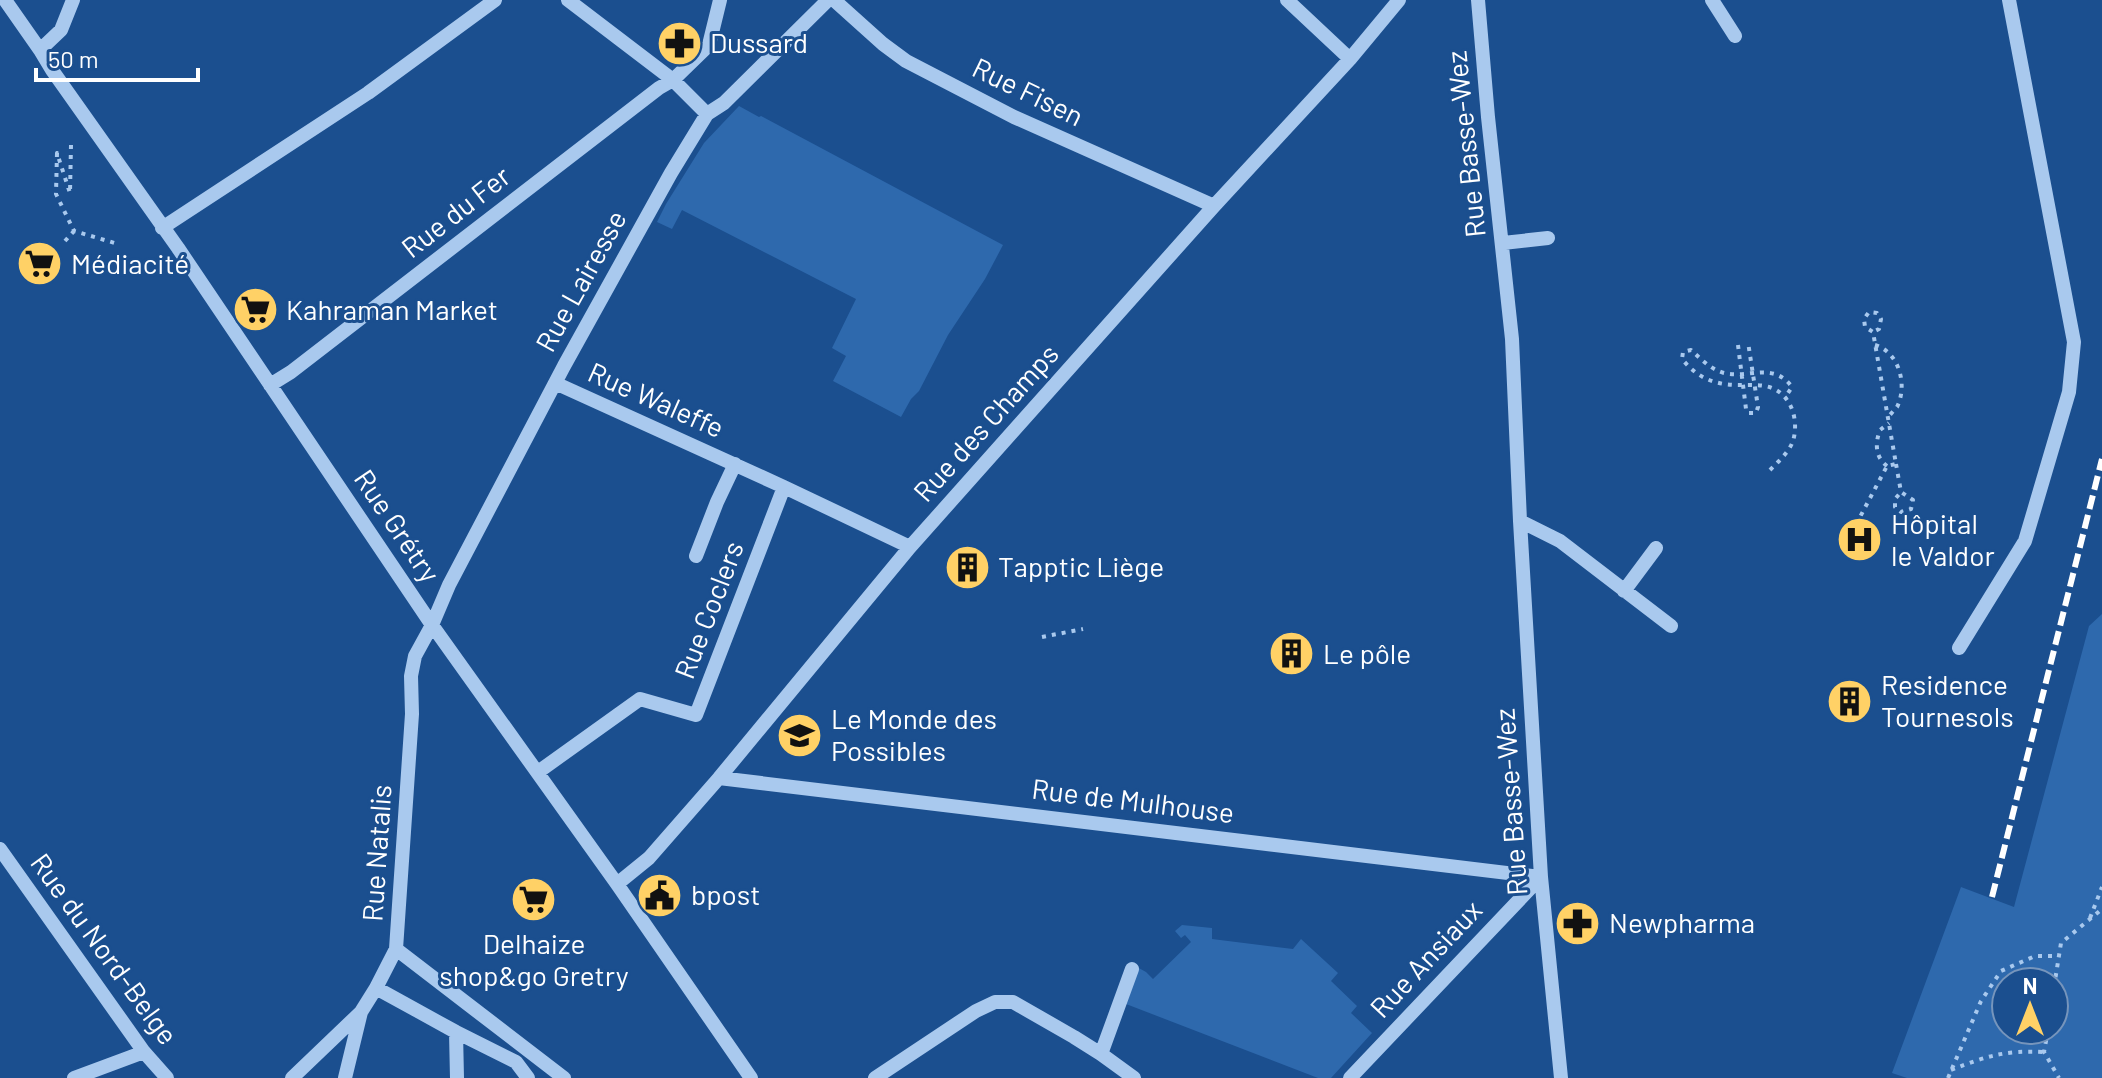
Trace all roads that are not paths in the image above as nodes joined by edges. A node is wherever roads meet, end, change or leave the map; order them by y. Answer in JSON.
{"nodes":[{"id":1,"x":5,"y":0,"type":"edge"},
{"id":2,"x":73,"y":0,"type":"edge"},
{"id":3,"x":495,"y":0,"type":"edge"},
{"id":4,"x":568,"y":0,"type":"edge"},
{"id":5,"x":720,"y":0,"type":"edge"},
{"id":6,"x":828,"y":0,"type":"edge"},
{"id":7,"x":834,"y":0,"type":"edge"},
{"id":8,"x":1287,"y":0,"type":"edge"},
{"id":9,"x":1399,"y":0,"type":"edge"},
{"id":10,"x":1478,"y":0,"type":"edge"},
{"id":11,"x":1712,"y":0,"type":"edge"},
{"id":12,"x":2009,"y":0,"type":"edge"},
{"id":13,"x":1735,"y":36,"type":"dead end"},
{"id":14,"x":40,"y":50,"type":"junction"},
{"id":15,"x":1350,"y":59,"type":"junction"},
{"id":16,"x":673,"y":80,"type":"junction"},
{"id":17,"x":707,"y":114,"type":"junction"},
{"id":18,"x":1214,"y":206,"type":"junction"},
{"id":19,"x":162,"y":228,"type":"junction"},
{"id":20,"x":1548,"y":238,"type":"dead end"},
{"id":21,"x":1503,"y":243,"type":"junction"},
{"id":22,"x":555,"y":383,"type":"junction"},
{"id":23,"x":270,"y":385,"type":"junction"},
{"id":24,"x":735,"y":464,"type":"junction"},
{"id":25,"x":784,"y":487,"type":"junction"},
{"id":26,"x":1520,"y":521,"type":"junction"},
{"id":27,"x":910,"y":547,"type":"junction"},
{"id":28,"x":1656,"y":548,"type":"dead end"},
{"id":29,"x":696,"y":556,"type":"dead end"},
{"id":30,"x":1624,"y":591,"type":"junction"},
{"id":31,"x":432,"y":625,"type":"junction"},
{"id":32,"x":1671,"y":626,"type":"dead end"},
{"id":33,"x":1959,"y":648,"type":"dead end"},
{"id":34,"x":538,"y":772,"type":"junction"},
{"id":35,"x":719,"y":778,"type":"junction"},
{"id":36,"x":0,"y":849,"type":"edge"},
{"id":37,"x":1541,"y":877,"type":"junction"},
{"id":38,"x":617,"y":884,"type":"junction"},
{"id":39,"x":396,"y":949,"type":"junction"},
{"id":40,"x":1132,"y":969,"type":"dead end"},
{"id":41,"x":376,"y":988,"type":"junction"},
{"id":42,"x":361,"y":1012,"type":"junction"},
{"id":43,"x":456,"y":1032,"type":"junction"},
{"id":44,"x":144,"y":1052,"type":"junction"},
{"id":45,"x":1101,"y":1054,"type":"junction"},
{"id":46,"x":74,"y":1078,"type":"edge"},
{"id":47,"x":167,"y":1078,"type":"edge"},
{"id":48,"x":292,"y":1078,"type":"edge"},
{"id":49,"x":345,"y":1078,"type":"edge"},
{"id":50,"x":457,"y":1078,"type":"edge"},
{"id":51,"x":528,"y":1078,"type":"edge"},
{"id":52,"x":564,"y":1078,"type":"edge"},
{"id":53,"x":751,"y":1078,"type":"edge"},
{"id":54,"x":875,"y":1078,"type":"edge"},
{"id":55,"x":1134,"y":1078,"type":"edge"},
{"id":56,"x":1350,"y":1078,"type":"edge"},
{"id":57,"x":1561,"y":1078,"type":"edge"}],
"edges":[{"from":1,"to":14,"type":"street","name":"Rue Grétry"},
{"from":2,"to":14,"type":"street"},
{"from":3,"to":19,"type":"street"},
{"from":4,"to":16,"type":"street"},
{"from":5,"to":16,"type":"street","name":"Rue du Fer"},
{"from":6,"to":17,"type":"street","name":"Rue Lairesse"},
{"from":7,"to":18,"type":"street","name":"Rue Fisen"},
{"from":8,"to":15,"type":"street"},
{"from":9,"to":15,"type":"street","name":"Rue des Champs"},
{"from":10,"to":21,"type":"street","name":"Rue Basse-Wez"},
{"from":11,"to":13,"type":"street"},
{"from":12,"to":33,"type":"street"},
{"from":14,"to":19,"type":"street","name":"Rue Grétry"},
{"from":15,"to":18,"type":"street","name":"Rue des Champs"},
{"from":16,"to":17,"type":"street"},
{"from":16,"to":23,"type":"street","name":"Rue du Fer"},
{"from":17,"to":22,"type":"street","name":"Rue Lairesse"},
{"from":18,"to":27,"type":"street","name":"Rue des Champs"},
{"from":19,"to":23,"type":"street","name":"Rue Grétry"},
{"from":20,"to":21,"type":"street"},
{"from":21,"to":26,"type":"street","name":"Rue Basse-Wez"},
{"from":22,"to":24,"type":"street","name":"Rue Waleffe"},
{"from":22,"to":31,"type":"street","name":"Rue Lairesse"},
{"from":23,"to":31,"type":"street","name":"Rue Grétry"},
{"from":24,"to":25,"type":"street","name":"Rue Waleffe"},
{"from":24,"to":29,"type":"street","name":"Rue Waleffe"},
{"from":25,"to":27,"type":"street","name":"Rue Waleffe"},
{"from":25,"to":34,"type":"street","name":"Rue Coclers"},
{"from":26,"to":30,"type":"street"},
{"from":26,"to":37,"type":"street","name":"Rue Basse-Wez"},
{"from":27,"to":35,"type":"street","name":"Rue des Champs"},
{"from":28,"to":30,"type":"street"},
{"from":30,"to":32,"type":"street"},
{"from":31,"to":34,"type":"street","name":"Rue Grétry"},
{"from":31,"to":39,"type":"street","name":"Rue Natalis"},
{"from":34,"to":38,"type":"street","name":"Rue Grétry"},
{"from":35,"to":37,"type":"street","name":"Rue de Mulhouse"},
{"from":35,"to":38,"type":"street","name":"Rue des Champs"},
{"from":36,"to":44,"type":"street","name":"Rue du Nord-Belge"},
{"from":37,"to":56,"type":"street","name":"Rue Ansiaux"},
{"from":37,"to":57,"type":"street","name":"Rue Basse-Wez"},
{"from":38,"to":53,"type":"street","name":"Rue Grétry"},
{"from":39,"to":41,"type":"street","name":"Rue Natalis"},
{"from":39,"to":52,"type":"street"},
{"from":40,"to":45,"type":"street"},
{"from":41,"to":42,"type":"street","name":"Rue Natalis"},
{"from":41,"to":43,"type":"street"},
{"from":42,"to":48,"type":"street"},
{"from":42,"to":49,"type":"street","name":"Rue Natalis"},
{"from":43,"to":50,"type":"street"},
{"from":43,"to":51,"type":"street"},
{"from":44,"to":46,"type":"street"},
{"from":44,"to":47,"type":"street","name":"Rue du Nord-Belge"},
{"from":45,"to":54,"type":"street"},
{"from":45,"to":55,"type":"street"}]}
